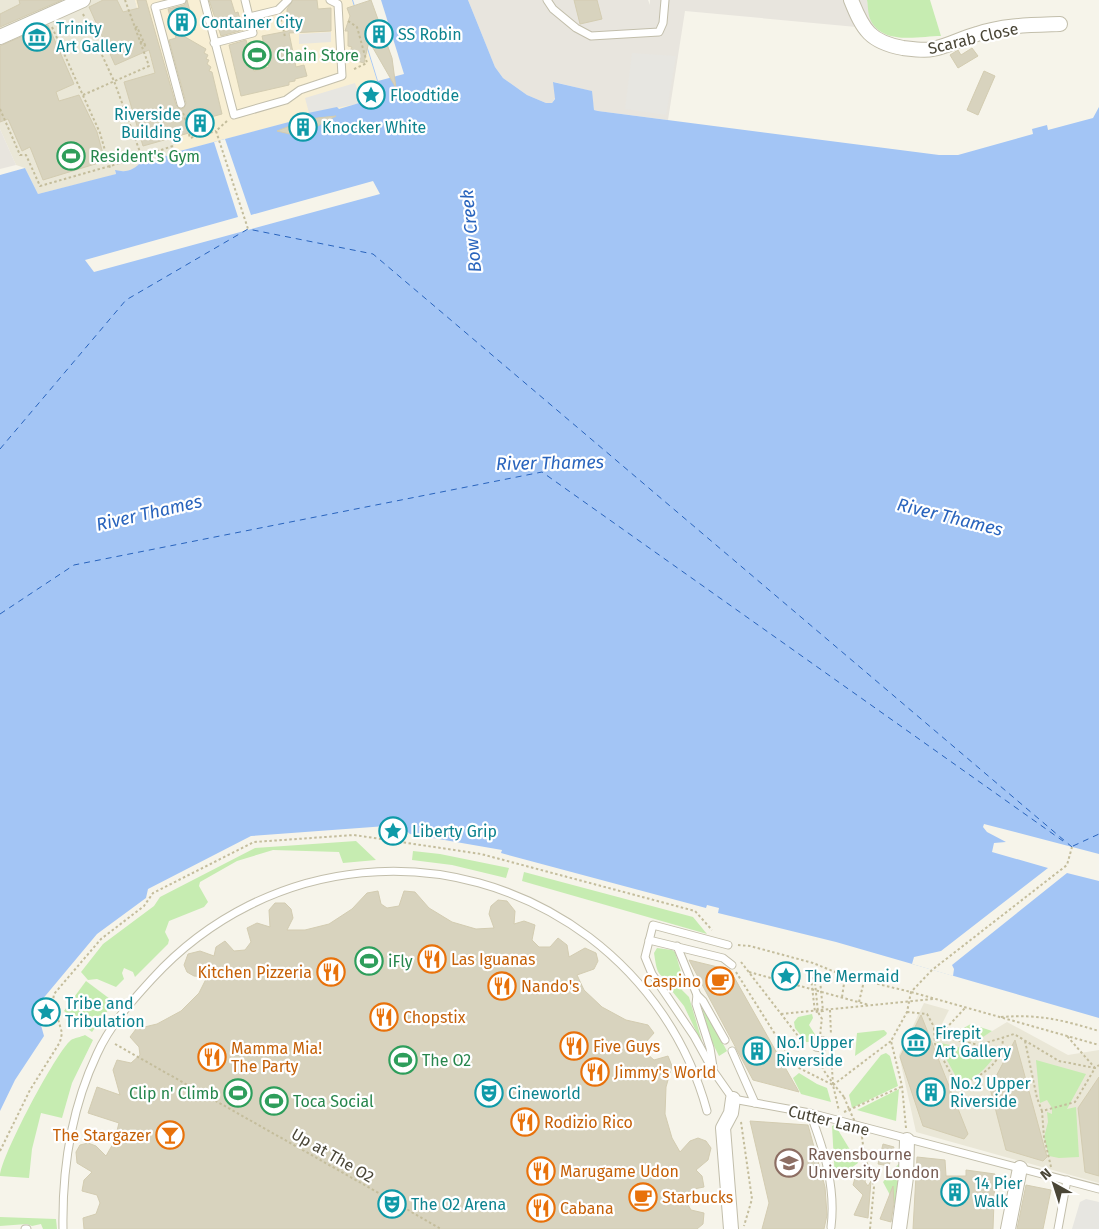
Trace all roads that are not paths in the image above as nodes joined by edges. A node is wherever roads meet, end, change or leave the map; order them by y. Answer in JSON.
{"nodes":[{"id":1,"x":182,"y":0,"type":"edge"},
{"id":2,"x":204,"y":0,"type":"edge"},
{"id":3,"x":245,"y":0,"type":"edge"},
{"id":4,"x":288,"y":0,"type":"edge"},
{"id":5,"x":330,"y":0,"type":"edge"},
{"id":6,"x":547,"y":0,"type":"edge"},
{"id":7,"x":665,"y":0,"type":"edge"},
{"id":8,"x":851,"y":0,"type":"edge"},
{"id":9,"x":81,"y":1,"type":"edge"},
{"id":10,"x":249,"y":17,"type":"junction"},
{"id":11,"x":1060,"y":24,"type":"dead end"},
{"id":12,"x":0,"y":37,"type":"edge"},
{"id":13,"x":214,"y":43,"type":"junction"},
{"id":14,"x":181,"y":106,"type":"road end"},
{"id":15,"x":650,"y":940,"type":"junction"},
{"id":16,"x":728,"y":945,"type":"road end"},
{"id":17,"x":677,"y":946,"type":"junction"},
{"id":18,"x":732,"y":965,"type":"road end"},
{"id":19,"x":697,"y":994,"type":"junction"},
{"id":20,"x":725,"y":1040,"type":"dead end"},
{"id":21,"x":732,"y":1050,"type":"dead end"},
{"id":22,"x":714,"y":1072,"type":"junction"},
{"id":23,"x":736,"y":1099,"type":"junction"},
{"id":24,"x":755,"y":1103,"type":"junction"},
{"id":25,"x":707,"y":1111,"type":"dead end"},
{"id":26,"x":810,"y":1113,"type":"junction"},
{"id":27,"x":907,"y":1140,"type":"junction"},
{"id":28,"x":1020,"y":1168,"type":"junction"},
{"id":29,"x":1068,"y":1180,"type":"junction"},
{"id":30,"x":1099,"y":1189,"type":"edge"},
{"id":31,"x":831,"y":1227,"type":"dead end"},
{"id":32,"x":62,"y":1229,"type":"edge"},
{"id":33,"x":731,"y":1229,"type":"edge"},
{"id":34,"x":899,"y":1229,"type":"edge"},
{"id":35,"x":1008,"y":1229,"type":"edge"},
{"id":36,"x":1058,"y":1229,"type":"edge"}],
"edges":[{"from":1,"to":14,"type":"lane"},
{"from":2,"to":13,"type":"lane"},
{"from":3,"to":10,"type":"lane"},
{"from":4,"to":10,"type":"lane"},
{"from":5,"to":13,"type":"lane"},
{"from":6,"to":7,"type":"lane"},
{"from":8,"to":11,"type":"street","name":"Scarab Close"},
{"from":9,"to":12,"type":"street"},
{"from":10,"to":13,"type":"lane"},
{"from":15,"to":16,"type":"lane"},
{"from":15,"to":17,"type":"lane"},
{"from":15,"to":22,"type":"lane"},
{"from":17,"to":18,"type":"lane"},
{"from":17,"to":19,"type":"lane"},
{"from":19,"to":20,"type":"lane"},
{"from":19,"to":22,"type":"lane"},
{"from":21,"to":24,"type":"lane"},
{"from":22,"to":23,"type":"lane"},
{"from":23,"to":24,"type":"lane","name":"Cutter Lane"},
{"from":23,"to":33,"type":"street"},
{"from":24,"to":26,"type":"lane","name":"Cutter Lane"},
{"from":25,"to":32,"type":"lane"},
{"from":26,"to":27,"type":"lane","name":"Cutter Lane"},
{"from":26,"to":31,"type":"lane"},
{"from":27,"to":28,"type":"lane","name":"Cutter Lane"},
{"from":27,"to":34,"type":"street"},
{"from":28,"to":29,"type":"lane","name":"Cutter Lane"},
{"from":28,"to":35,"type":"street"},
{"from":29,"to":30,"type":"lane","name":"Cutter Lane"},
{"from":29,"to":36,"type":"lane"}]}
